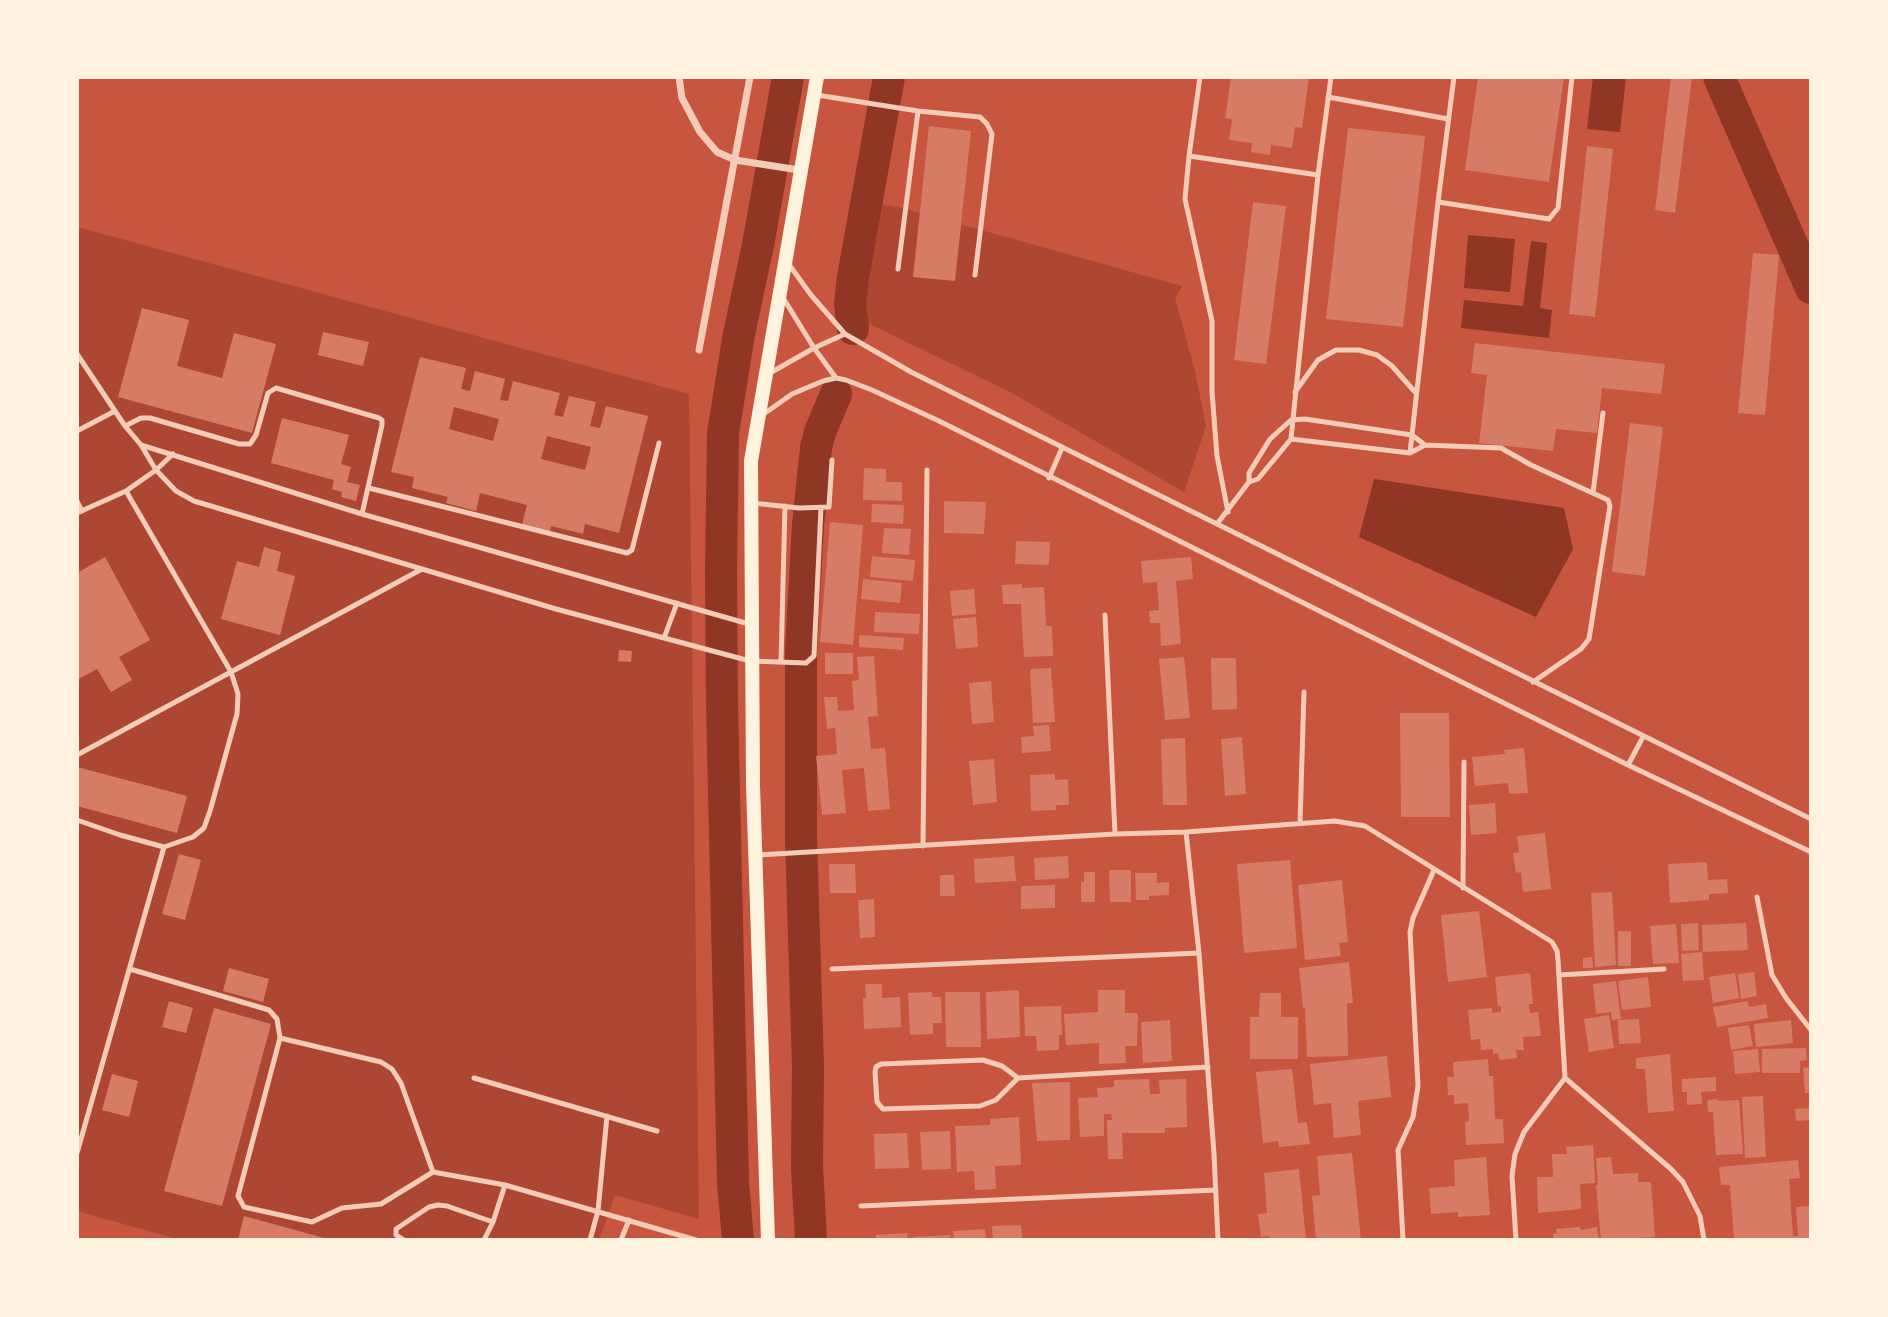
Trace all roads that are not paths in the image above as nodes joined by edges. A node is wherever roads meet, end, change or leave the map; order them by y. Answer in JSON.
{"nodes":[{"id":1,"x":680,"y":77,"type":"edge"},
{"id":2,"x":750,"y":77,"type":"edge"},
{"id":3,"x":817,"y":77,"type":"edge"},
{"id":4,"x":1199,"y":77,"type":"edge"},
{"id":5,"x":1331,"y":77,"type":"edge"},
{"id":6,"x":1454,"y":77,"type":"edge"},
{"id":7,"x":1572,"y":77,"type":"edge"},
{"id":8,"x":814,"y":94,"type":"junction"},
{"id":9,"x":1328,"y":97,"type":"junction"},
{"id":10,"x":918,"y":111,"type":"junction"},
{"id":11,"x":1448,"y":119,"type":"junction"},
{"id":12,"x":1189,"y":156,"type":"junction"},
{"id":13,"x":735,"y":160,"type":"junction"},
{"id":14,"x":792,"y":169,"type":"junction"},
{"id":15,"x":1318,"y":175,"type":"junction"},
{"id":16,"x":1438,"y":202,"type":"junction"},
{"id":17,"x":784,"y":258,"type":"junction"},
{"id":18,"x":898,"y":269,"type":"dead end"},
{"id":19,"x":975,"y":275,"type":"dead end"},
{"id":20,"x":779,"y":291,"type":"junction"},
{"id":21,"x":845,"y":334,"type":"junction"},
{"id":22,"x":814,"y":348,"type":"junction"},
{"id":23,"x":699,"y":350,"type":"dead end"},
{"id":24,"x":77,"y":354,"type":"edge"},
{"id":25,"x":764,"y":377,"type":"junction"},
{"id":26,"x":836,"y":378,"type":"junction"},
{"id":27,"x":1415,"y":392,"type":"junction"},
{"id":28,"x":1294,"y":394,"type":"junction"},
{"id":29,"x":115,"y":411,"type":"junction"},
{"id":30,"x":1603,"y":413,"type":"dead end"},
{"id":31,"x":757,"y":419,"type":"junction"},
{"id":32,"x":1291,"y":420,"type":"junction"},
{"id":33,"x":125,"y":426,"type":"junction"},
{"id":34,"x":77,"y":431,"type":"edge"},
{"id":35,"x":1412,"y":435,"type":"junction"},
{"id":36,"x":1291,"y":439,"type":"junction"},
{"id":37,"x":659,"y":443,"type":"dead end"},
{"id":38,"x":1425,"y":445,"type":"junction"},
{"id":39,"x":141,"y":446,"type":"junction"},
{"id":40,"x":1062,"y":447,"type":"junction"},
{"id":41,"x":1410,"y":453,"type":"junction"},
{"id":42,"x":173,"y":454,"type":"junction"},
{"id":43,"x":832,"y":460,"type":"dead end"},
{"id":44,"x":156,"y":470,"type":"junction"},
{"id":45,"x":927,"y":470,"type":"dead end"},
{"id":46,"x":1048,"y":478,"type":"junction"},
{"id":47,"x":1249,"y":482,"type":"junction"},
{"id":48,"x":369,"y":488,"type":"junction"},
{"id":49,"x":125,"y":491,"type":"junction"},
{"id":50,"x":1593,"y":493,"type":"junction"},
{"id":51,"x":77,"y":501,"type":"edge"},
{"id":52,"x":750,"y":503,"type":"junction"},
{"id":53,"x":785,"y":506,"type":"junction"},
{"id":54,"x":819,"y":508,"type":"junction"},
{"id":55,"x":80,"y":512,"type":"edge"},
{"id":56,"x":362,"y":514,"type":"junction"},
{"id":57,"x":1226,"y":514,"type":"junction"},
{"id":58,"x":1220,"y":525,"type":"junction"},
{"id":59,"x":422,"y":569,"type":"junction"},
{"id":60,"x":677,"y":603,"type":"junction"},
{"id":61,"x":1105,"y":615,"type":"dead end"},
{"id":62,"x":748,"y":623,"type":"junction"},
{"id":63,"x":664,"y":638,"type":"junction"},
{"id":64,"x":747,"y":661,"type":"junction"},
{"id":65,"x":781,"y":662,"type":"junction"},
{"id":66,"x":231,"y":672,"type":"junction"},
{"id":67,"x":1533,"y":682,"type":"junction"},
{"id":68,"x":1304,"y":692,"type":"dead end"},
{"id":69,"x":1643,"y":737,"type":"junction"},
{"id":70,"x":77,"y":755,"type":"edge"},
{"id":71,"x":1464,"y":762,"type":"dead end"},
{"id":72,"x":1628,"y":765,"type":"junction"},
{"id":73,"x":1811,"y":819,"type":"edge"},
{"id":74,"x":77,"y":820,"type":"edge"},
{"id":75,"x":1300,"y":822,"type":"junction"},
{"id":76,"x":1186,"y":832,"type":"junction"},
{"id":77,"x":1115,"y":834,"type":"junction"},
{"id":78,"x":923,"y":846,"type":"junction"},
{"id":79,"x":164,"y":847,"type":"junction"},
{"id":80,"x":1811,"y":852,"type":"edge"},
{"id":81,"x":755,"y":855,"type":"junction"},
{"id":82,"x":1434,"y":870,"type":"junction"},
{"id":83,"x":1463,"y":888,"type":"junction"},
{"id":84,"x":1757,"y":897,"type":"dead end"},
{"id":85,"x":1199,"y":953,"type":"junction"},
{"id":86,"x":130,"y":969,"type":"junction"},
{"id":87,"x":832,"y":969,"type":"dead end"},
{"id":88,"x":1664,"y":969,"type":"dead end"},
{"id":89,"x":1559,"y":975,"type":"junction"},
{"id":90,"x":1811,"y":1030,"type":"edge"},
{"id":91,"x":280,"y":1038,"type":"junction"},
{"id":92,"x":1208,"y":1067,"type":"junction"},
{"id":93,"x":474,"y":1078,"type":"dead end"},
{"id":94,"x":1018,"y":1078,"type":"junction"},
{"id":95,"x":1564,"y":1079,"type":"junction"},
{"id":96,"x":607,"y":1116,"type":"junction"},
{"id":97,"x":657,"y":1131,"type":"dead end"},
{"id":98,"x":77,"y":1153,"type":"edge"},
{"id":99,"x":433,"y":1172,"type":"junction"},
{"id":100,"x":505,"y":1185,"type":"junction"},
{"id":101,"x":1216,"y":1190,"type":"junction"},
{"id":102,"x":862,"y":1206,"type":"dead end"},
{"id":103,"x":598,"y":1211,"type":"junction"},
{"id":104,"x":629,"y":1220,"type":"junction"},
{"id":105,"x":493,"y":1222,"type":"junction"},
{"id":106,"x":404,"y":1240,"type":"edge"},
{"id":107,"x":484,"y":1240,"type":"edge"},
{"id":108,"x":590,"y":1240,"type":"edge"},
{"id":109,"x":621,"y":1240,"type":"edge"},
{"id":110,"x":696,"y":1240,"type":"edge"},
{"id":111,"x":768,"y":1240,"type":"edge"},
{"id":112,"x":1218,"y":1240,"type":"edge"},
{"id":113,"x":1403,"y":1240,"type":"edge"},
{"id":114,"x":1516,"y":1240,"type":"edge"},
{"id":115,"x":1704,"y":1240,"type":"edge"}],
"edges":[{"from":1,"to":13,"type":"street"},
{"from":2,"to":13,"type":"street"},
{"from":3,"to":8,"type":"main road"},
{"from":4,"to":12,"type":"lane"},
{"from":5,"to":9,"type":"lane"},
{"from":6,"to":11,"type":"lane"},
{"from":7,"to":16,"type":"lane"},
{"from":8,"to":10,"type":"lane"},
{"from":8,"to":14,"type":"main road"},
{"from":9,"to":11,"type":"lane"},
{"from":9,"to":15,"type":"lane"},
{"from":10,"to":18,"type":"lane"},
{"from":10,"to":19,"type":"lane"},
{"from":11,"to":16,"type":"lane"},
{"from":12,"to":15,"type":"lane"},
{"from":12,"to":57,"type":"lane"},
{"from":13,"to":14,"type":"street"},
{"from":13,"to":23,"type":"street"},
{"from":14,"to":17,"type":"main road"},
{"from":15,"to":28,"type":"lane"},
{"from":16,"to":27,"type":"lane"},
{"from":17,"to":20,"type":"main road"},
{"from":17,"to":21,"type":"lane"},
{"from":20,"to":22,"type":"lane"},
{"from":20,"to":25,"type":"main road"},
{"from":21,"to":22,"type":"lane"},
{"from":21,"to":40,"type":"lane"},
{"from":22,"to":25,"type":"lane"},
{"from":22,"to":26,"type":"lane"},
{"from":24,"to":29,"type":"lane"},
{"from":25,"to":31,"type":"main road"},
{"from":26,"to":31,"type":"lane"},
{"from":26,"to":46,"type":"lane"},
{"from":27,"to":28,"type":"lane"},
{"from":27,"to":35,"type":"lane"},
{"from":28,"to":32,"type":"lane"},
{"from":29,"to":33,"type":"lane"},
{"from":29,"to":34,"type":"lane"},
{"from":30,"to":50,"type":"lane"},
{"from":31,"to":52,"type":"main road"},
{"from":32,"to":35,"type":"lane"},
{"from":32,"to":36,"type":"lane"},
{"from":32,"to":47,"type":"lane"},
{"from":33,"to":39,"type":"lane"},
{"from":33,"to":48,"type":"lane"},
{"from":35,"to":38,"type":"lane"},
{"from":35,"to":41,"type":"lane"},
{"from":36,"to":41,"type":"lane"},
{"from":36,"to":47,"type":"lane"},
{"from":37,"to":48,"type":"lane"},
{"from":38,"to":41,"type":"lane"},
{"from":38,"to":50,"type":"lane"},
{"from":39,"to":42,"type":"lane"},
{"from":39,"to":44,"type":"lane"},
{"from":40,"to":46,"type":"lane"},
{"from":40,"to":58,"type":"lane"},
{"from":42,"to":44,"type":"lane"},
{"from":42,"to":56,"type":"lane"},
{"from":43,"to":54,"type":"lane"},
{"from":44,"to":49,"type":"lane"},
{"from":44,"to":59,"type":"lane"},
{"from":45,"to":78,"type":"lane"},
{"from":46,"to":72,"type":"lane"},
{"from":47,"to":57,"type":"lane"},
{"from":48,"to":56,"type":"lane"},
{"from":49,"to":55,"type":"lane"},
{"from":49,"to":66,"type":"lane"},
{"from":50,"to":67,"type":"lane"},
{"from":51,"to":55,"type":"lane"},
{"from":52,"to":53,"type":"lane"},
{"from":52,"to":62,"type":"main road"},
{"from":53,"to":54,"type":"lane"},
{"from":53,"to":65,"type":"lane"},
{"from":54,"to":65,"type":"lane"},
{"from":56,"to":60,"type":"lane"},
{"from":57,"to":58,"type":"lane"},
{"from":58,"to":67,"type":"lane"},
{"from":59,"to":63,"type":"lane"},
{"from":59,"to":66,"type":"lane"},
{"from":60,"to":62,"type":"lane"},
{"from":60,"to":63,"type":"lane"},
{"from":61,"to":77,"type":"lane"},
{"from":62,"to":64,"type":"main road"},
{"from":63,"to":64,"type":"lane"},
{"from":64,"to":65,"type":"lane"},
{"from":64,"to":81,"type":"main road"},
{"from":66,"to":70,"type":"lane"},
{"from":66,"to":79,"type":"lane"},
{"from":67,"to":69,"type":"lane"},
{"from":68,"to":75,"type":"lane"},
{"from":69,"to":72,"type":"lane"},
{"from":69,"to":73,"type":"lane"},
{"from":71,"to":83,"type":"lane"},
{"from":72,"to":80,"type":"lane"},
{"from":74,"to":79,"type":"lane"},
{"from":75,"to":76,"type":"lane"},
{"from":75,"to":82,"type":"lane"},
{"from":76,"to":77,"type":"lane"},
{"from":76,"to":85,"type":"lane"},
{"from":77,"to":78,"type":"lane"},
{"from":78,"to":81,"type":"lane"},
{"from":79,"to":86,"type":"lane"},
{"from":81,"to":111,"type":"main road"},
{"from":82,"to":83,"type":"lane"},
{"from":82,"to":113,"type":"lane"},
{"from":83,"to":89,"type":"lane"},
{"from":84,"to":90,"type":"lane"},
{"from":85,"to":87,"type":"lane"},
{"from":85,"to":92,"type":"lane"},
{"from":86,"to":91,"type":"lane"},
{"from":86,"to":98,"type":"lane"},
{"from":88,"to":89,"type":"lane"},
{"from":89,"to":95,"type":"lane"},
{"from":91,"to":99,"type":"lane"},
{"from":91,"to":99,"type":"lane"},
{"from":92,"to":94,"type":"lane"},
{"from":92,"to":101,"type":"lane"},
{"from":93,"to":96,"type":"lane"},
{"from":94,"to":94,"type":"lane"},
{"from":95,"to":114,"type":"lane"},
{"from":95,"to":115,"type":"lane"},
{"from":96,"to":97,"type":"lane"},
{"from":96,"to":103,"type":"lane"},
{"from":99,"to":100,"type":"lane"},
{"from":100,"to":103,"type":"lane"},
{"from":100,"to":105,"type":"lane"},
{"from":101,"to":102,"type":"lane"},
{"from":101,"to":112,"type":"lane"},
{"from":103,"to":104,"type":"lane"},
{"from":103,"to":108,"type":"lane"},
{"from":104,"to":109,"type":"lane"},
{"from":104,"to":110,"type":"lane"},
{"from":105,"to":106,"type":"lane"},
{"from":105,"to":107,"type":"lane"}]}
